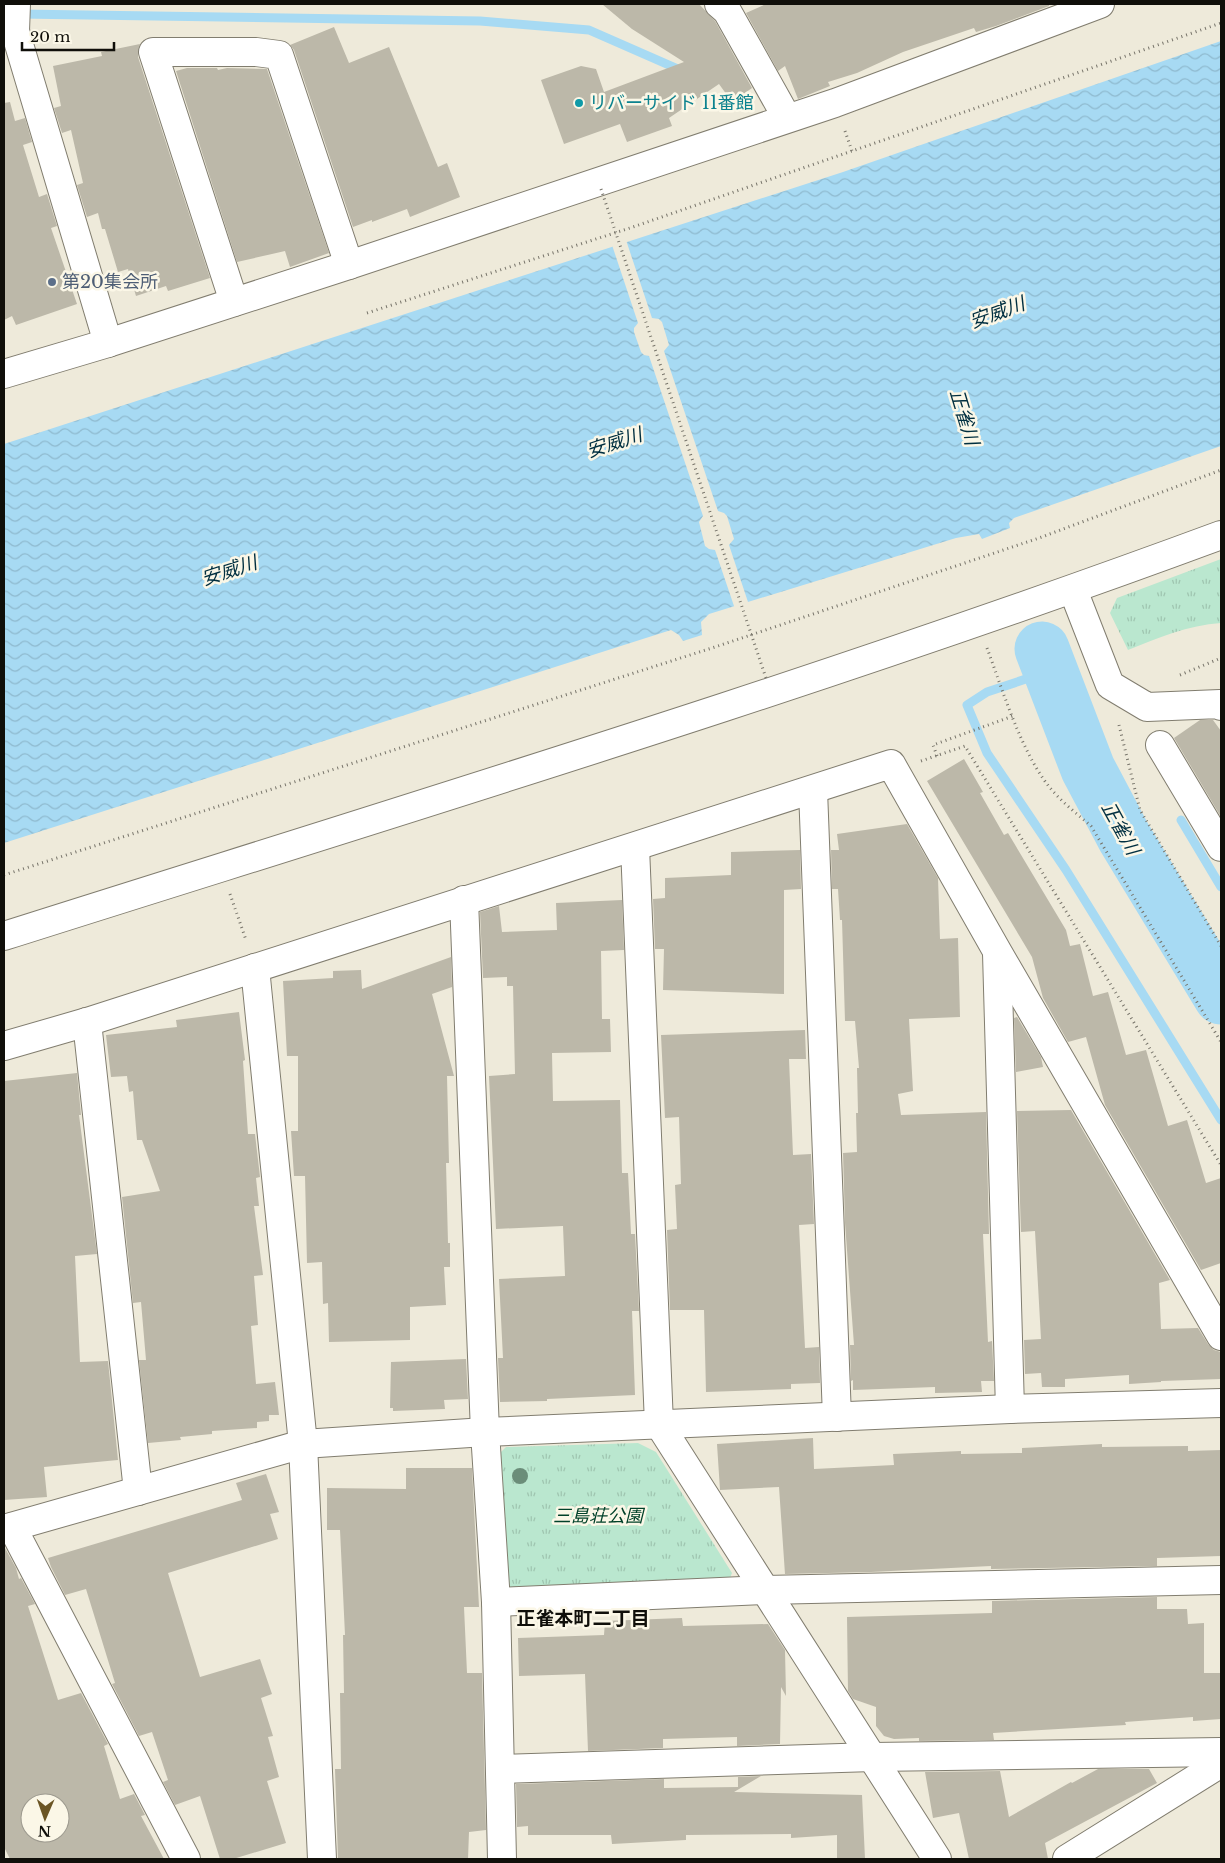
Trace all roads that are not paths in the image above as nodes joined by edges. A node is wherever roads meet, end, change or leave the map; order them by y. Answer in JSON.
{"nodes":[{"id":1,"x":16,"y":4,"type":"edge"},
{"id":2,"x":1100,"y":4,"type":"edge"},
{"id":3,"x":728,"y":6,"type":"edge"},
{"id":4,"x":12,"y":35,"type":"edge"},
{"id":5,"x":787,"y":118,"type":"junction"},
{"id":6,"x":349,"y":265,"type":"junction"},
{"id":7,"x":234,"y":302,"type":"junction"},
{"id":8,"x":108,"y":343,"type":"junction"},
{"id":9,"x":5,"y":371,"type":"edge"},
{"id":10,"x":1221,"y":534,"type":"edge"},
{"id":11,"x":1073,"y":590,"type":"junction"},
{"id":12,"x":1221,"y":706,"type":"edge"},
{"id":13,"x":1160,"y":745,"type":"dead end"},
{"id":14,"x":813,"y":790,"type":"junction"},
{"id":15,"x":635,"y":847,"type":"junction"},
{"id":16,"x":1221,"y":847,"type":"edge"},
{"id":17,"x":464,"y":900,"type":"junction"},
{"id":18,"x":4,"y":936,"type":"edge"},
{"id":19,"x":998,"y":951,"type":"junction"},
{"id":20,"x":255,"y":968,"type":"junction"},
{"id":21,"x":87,"y":1022,"type":"junction"},
{"id":22,"x":4,"y":1046,"type":"edge"},
{"id":23,"x":1221,"y":1336,"type":"edge"},
{"id":24,"x":1221,"y":1403,"type":"edge"},
{"id":25,"x":1010,"y":1409,"type":"junction"},
{"id":26,"x":837,"y":1417,"type":"junction"},
{"id":27,"x":660,"y":1424,"type":"junction"},
{"id":28,"x":485,"y":1432,"type":"junction"},
{"id":29,"x":303,"y":1444,"type":"junction"},
{"id":30,"x":138,"y":1491,"type":"junction"},
{"id":31,"x":8,"y":1528,"type":"edge"},
{"id":32,"x":1221,"y":1580,"type":"edge"},
{"id":33,"x":765,"y":1590,"type":"junction"},
{"id":34,"x":496,"y":1602,"type":"junction"},
{"id":35,"x":1221,"y":1752,"type":"edge"},
{"id":36,"x":873,"y":1757,"type":"junction"},
{"id":37,"x":1221,"y":1763,"type":"edge"},
{"id":38,"x":500,"y":1769,"type":"junction"},
{"id":39,"x":186,"y":1859,"type":"edge"},
{"id":40,"x":322,"y":1859,"type":"edge"},
{"id":41,"x":502,"y":1859,"type":"edge"},
{"id":42,"x":937,"y":1859,"type":"edge"},
{"id":43,"x":1067,"y":1859,"type":"edge"}],
"edges":[{"from":1,"to":4,"type":"street"},
{"from":2,"to":5,"type":"street"},
{"from":3,"to":5,"type":"street"},
{"from":4,"to":8,"type":"street"},
{"from":5,"to":6,"type":"street"},
{"from":6,"to":7,"type":"street"},
{"from":6,"to":7,"type":"street"},
{"from":7,"to":8,"type":"street"},
{"from":8,"to":9,"type":"street"},
{"from":10,"to":11,"type":"street"},
{"from":11,"to":12,"type":"street"},
{"from":11,"to":18,"type":"street"},
{"from":13,"to":16,"type":"street"},
{"from":14,"to":15,"type":"street"},
{"from":14,"to":19,"type":"street"},
{"from":14,"to":26,"type":"street"},
{"from":15,"to":17,"type":"street"},
{"from":15,"to":27,"type":"street"},
{"from":17,"to":20,"type":"street"},
{"from":17,"to":28,"type":"street"},
{"from":19,"to":23,"type":"street"},
{"from":19,"to":25,"type":"street"},
{"from":20,"to":21,"type":"street"},
{"from":20,"to":29,"type":"street"},
{"from":21,"to":22,"type":"street"},
{"from":21,"to":30,"type":"street"},
{"from":24,"to":25,"type":"street"},
{"from":25,"to":26,"type":"street"},
{"from":26,"to":27,"type":"street"},
{"from":27,"to":28,"type":"street"},
{"from":27,"to":33,"type":"street"},
{"from":28,"to":29,"type":"street"},
{"from":28,"to":34,"type":"street"},
{"from":29,"to":30,"type":"street"},
{"from":29,"to":40,"type":"street"},
{"from":30,"to":31,"type":"street"},
{"from":31,"to":39,"type":"street"},
{"from":32,"to":33,"type":"street"},
{"from":33,"to":34,"type":"street"},
{"from":33,"to":36,"type":"street"},
{"from":34,"to":38,"type":"street"},
{"from":35,"to":36,"type":"street"},
{"from":36,"to":38,"type":"street"},
{"from":36,"to":42,"type":"street"},
{"from":37,"to":43,"type":"street"},
{"from":38,"to":41,"type":"street"}]}
